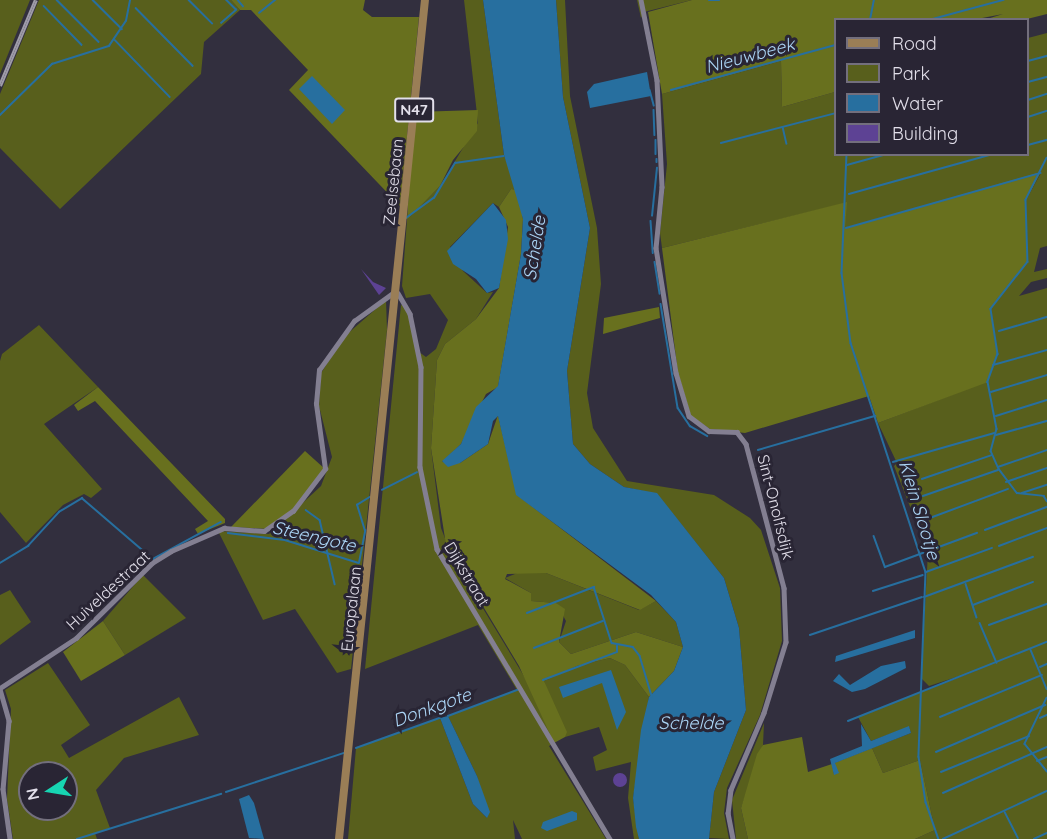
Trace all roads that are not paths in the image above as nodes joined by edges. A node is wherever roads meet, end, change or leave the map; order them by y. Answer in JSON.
{"nodes":[{"id":1,"x":425,"y":0,"type":"edge"},
{"id":2,"x":641,"y":0,"type":"edge"},
{"id":3,"x":396,"y":293,"type":"junction"},
{"id":4,"x":392,"y":326,"type":"joint"},
{"id":5,"x":0,"y":688,"type":"edge"},
{"id":6,"x":10,"y":839,"type":"edge"},
{"id":7,"x":340,"y":839,"type":"edge"},
{"id":8,"x":610,"y":839,"type":"edge"},
{"id":9,"x":733,"y":839,"type":"edge"}],
"edges":[{"from":1,"to":3,"type":"main road","name":"Zeelsebaan","number":"N47"},
{"from":2,"to":9,"type":"street","name":"Sint-Onolfsdijk"},
{"from":3,"to":4,"type":"main road","name":"Zeelsebaan","number":"N47"},
{"from":3,"to":5,"type":"street","name":"Huiveldestraat"},
{"from":3,"to":8,"type":"street","name":"Dijkstraat"},
{"from":4,"to":7,"type":"main road","name":"Europalaan","number":"N47"},
{"from":5,"to":6,"type":"street"}]}
